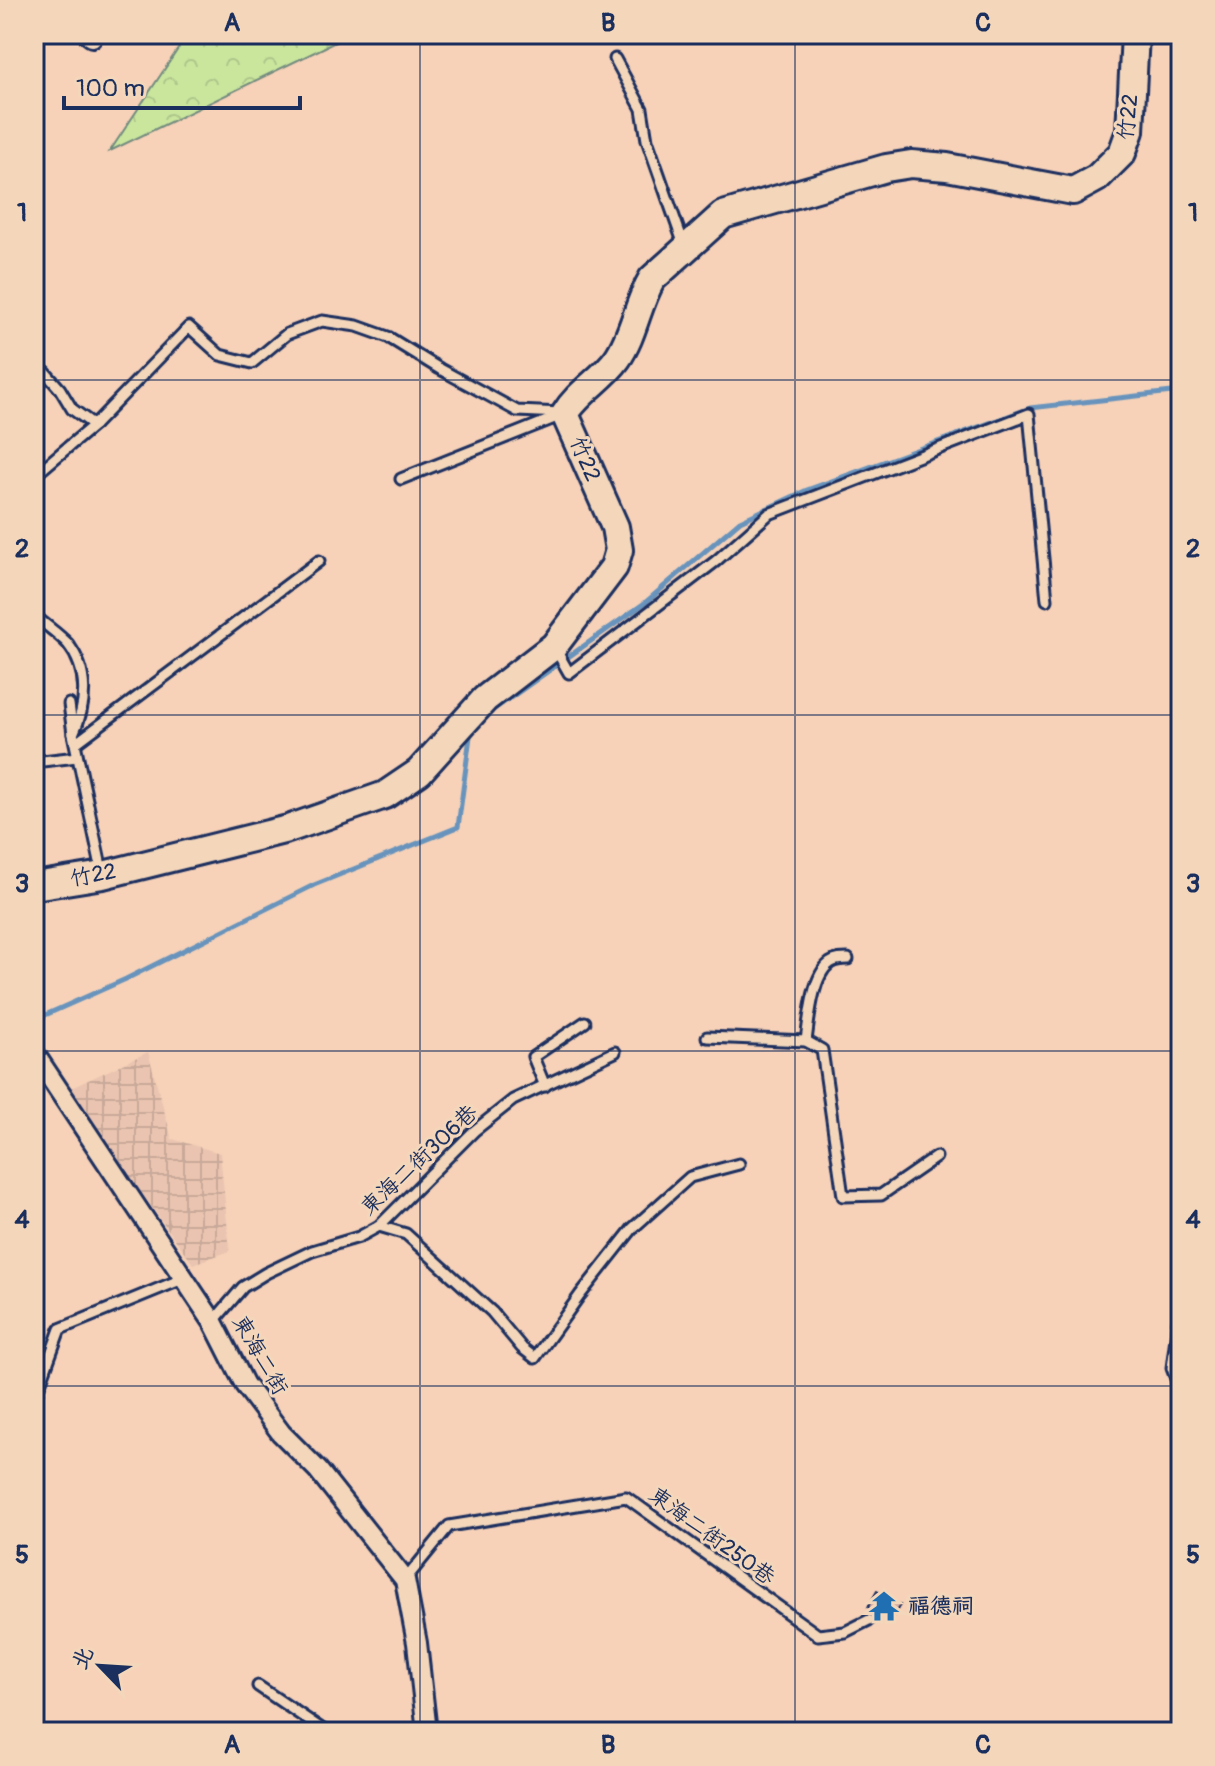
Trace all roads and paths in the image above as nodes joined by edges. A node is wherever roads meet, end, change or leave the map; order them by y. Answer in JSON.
{"nodes":[{"id":1,"x":1135,"y":34,"type":"edge"},
{"id":2,"x":615,"y":59,"type":"dead end"},
{"id":3,"x":685,"y":248,"type":"junction"},
{"id":4,"x":34,"y":383,"type":"edge"},
{"id":5,"x":565,"y":414,"type":"junction"},
{"id":6,"x":94,"y":425,"type":"junction"},
{"id":7,"x":34,"y":476,"type":"edge"},
{"id":8,"x":401,"y":479,"type":"dead end"},
{"id":9,"x":319,"y":561,"type":"dead end"},
{"id":10,"x":1047,"y":600,"type":"dead end"},
{"id":11,"x":34,"y":615,"type":"edge"},
{"id":12,"x":554,"y":646,"type":"junction"},
{"id":13,"x":69,"y":704,"type":"dead end"},
{"id":14,"x":75,"y":738,"type":"junction"},
{"id":15,"x":77,"y":757,"type":"junction"},
{"id":16,"x":34,"y":762,"type":"edge"},
{"id":17,"x":103,"y":875,"type":"junction"},
{"id":18,"x":34,"y":886,"type":"edge"},
{"id":19,"x":848,"y":959,"type":"dead end"},
{"id":20,"x":585,"y":1022,"type":"dead end"},
{"id":21,"x":707,"y":1037,"type":"dead end"},
{"id":22,"x":806,"y":1041,"type":"junction"},
{"id":23,"x":615,"y":1052,"type":"dead end"},
{"id":24,"x":34,"y":1053,"type":"edge"},
{"id":25,"x":545,"y":1086,"type":"junction"},
{"id":26,"x":936,"y":1157,"type":"dead end"},
{"id":27,"x":739,"y":1164,"type":"dead end"},
{"id":28,"x":379,"y":1226,"type":"junction"},
{"id":29,"x":185,"y":1278,"type":"junction"},
{"id":30,"x":1181,"y":1299,"type":"edge"},
{"id":31,"x":213,"y":1322,"type":"junction"},
{"id":32,"x":1181,"y":1392,"type":"edge"},
{"id":33,"x":36,"y":1395,"type":"edge"},
{"id":34,"x":405,"y":1580,"type":"junction"},
{"id":35,"x":869,"y":1620,"type":"dead end"},
{"id":36,"x":258,"y":1686,"type":"dead end"},
{"id":37,"x":326,"y":1732,"type":"edge"},
{"id":38,"x":427,"y":1732,"type":"edge"}],
"edges":[{"from":1,"to":3,"type":"street","name":"竹22","number":"竹22"},
{"from":2,"to":3,"type":"lane"},
{"from":3,"to":5,"type":"street","name":"竹22","number":"竹22"},
{"from":4,"to":6,"type":"lane"},
{"from":5,"to":6,"type":"lane"},
{"from":5,"to":8,"type":"lane"},
{"from":5,"to":12,"type":"street","name":"竹22","number":"竹22"},
{"from":6,"to":7,"type":"lane"},
{"from":9,"to":14,"type":"lane"},
{"from":10,"to":12,"type":"lane"},
{"from":11,"to":14,"type":"lane"},
{"from":12,"to":17,"type":"street","name":"竹22","number":"竹22"},
{"from":13,"to":14,"type":"lane"},
{"from":14,"to":15,"type":"lane"},
{"from":15,"to":16,"type":"lane"},
{"from":15,"to":17,"type":"lane"},
{"from":17,"to":18,"type":"street","name":"竹22","number":"竹22"},
{"from":19,"to":22,"type":"lane"},
{"from":20,"to":25,"type":"lane"},
{"from":21,"to":22,"type":"lane"},
{"from":22,"to":26,"type":"lane"},
{"from":23,"to":25,"type":"lane","name":"東海二街306巷"},
{"from":24,"to":29,"type":"street","name":"東海二街"},
{"from":25,"to":28,"type":"lane","name":"東海二街306巷"},
{"from":27,"to":28,"type":"lane"},
{"from":28,"to":31,"type":"lane","name":"東海二街306巷"},
{"from":29,"to":31,"type":"street","name":"東海二街"},
{"from":29,"to":33,"type":"lane"},
{"from":30,"to":32,"type":"lane"},
{"from":31,"to":34,"type":"street","name":"東海二街"},
{"from":34,"to":35,"type":"lane","name":"東海二街250巷"},
{"from":34,"to":38,"type":"street","name":"東海二街"},
{"from":36,"to":37,"type":"lane"}]}
